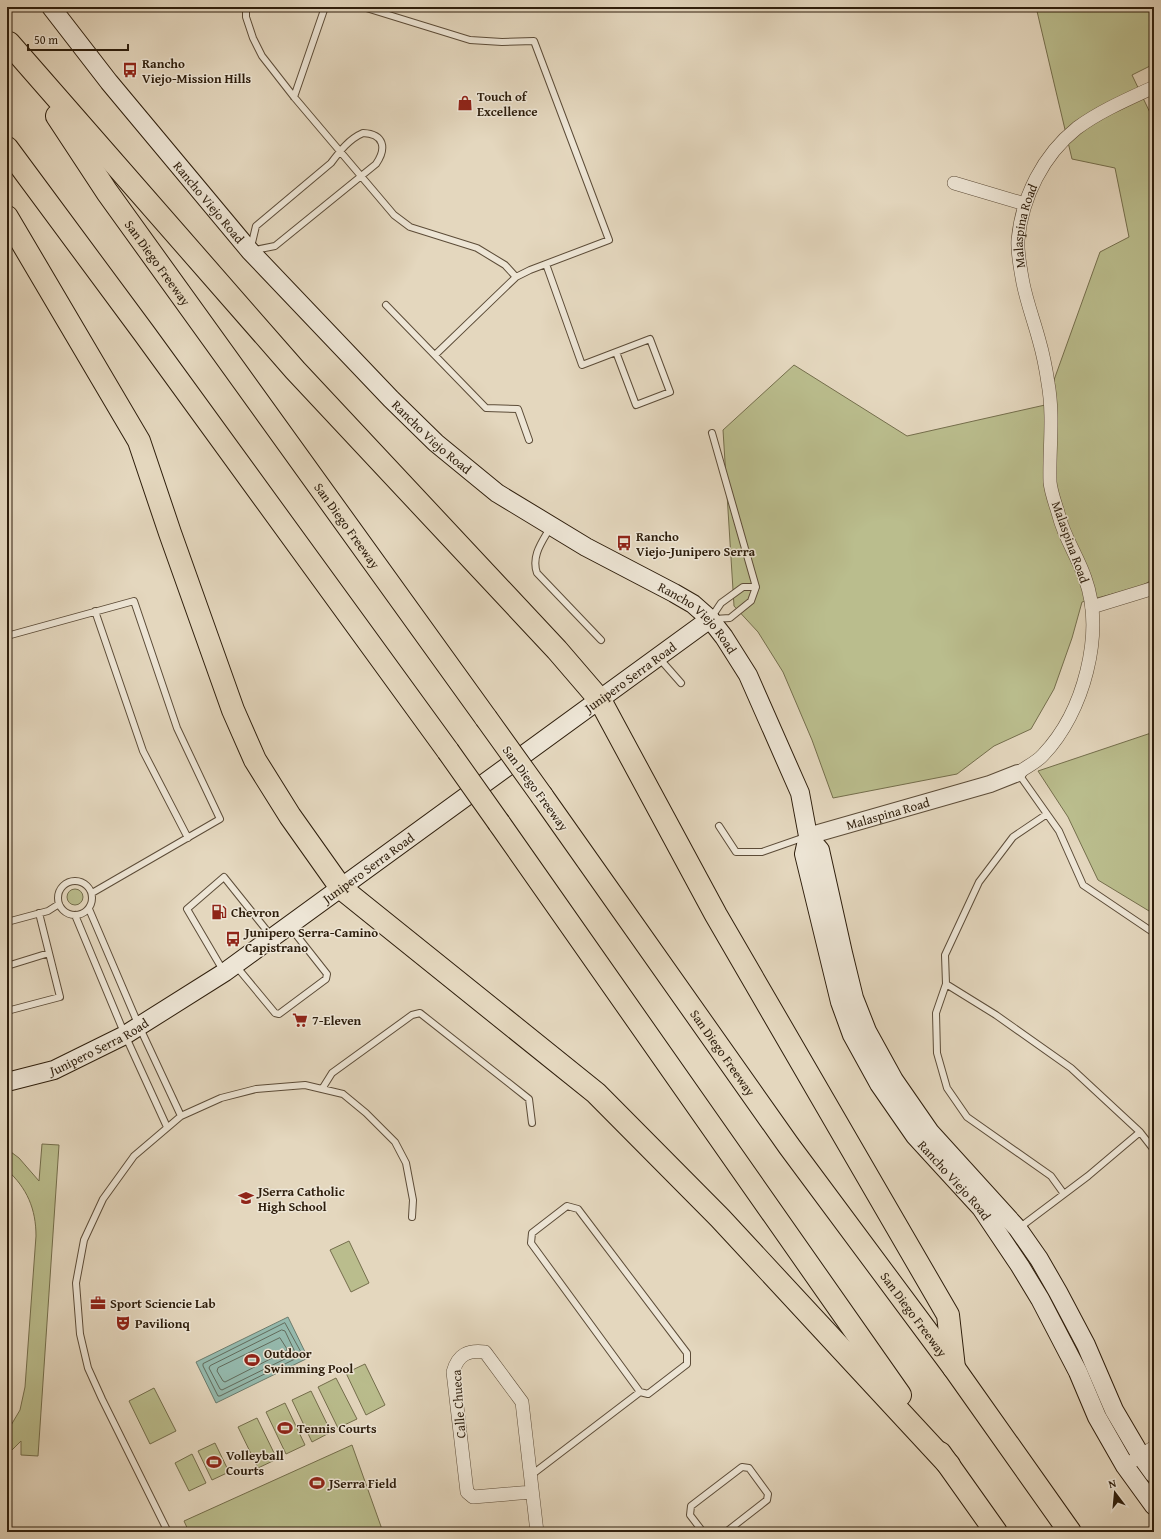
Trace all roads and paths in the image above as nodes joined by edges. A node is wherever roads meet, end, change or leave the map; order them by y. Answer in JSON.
{"nodes":[{"id":1,"x":51,"y":7,"type":"edge"},
{"id":2,"x":246,"y":7,"type":"edge"},
{"id":3,"x":325,"y":7,"type":"edge"},
{"id":4,"x":363,"y":7,"type":"edge"},
{"id":5,"x":8,"y":42,"type":"edge"},
{"id":6,"x":1154,"y":87,"type":"edge"},
{"id":7,"x":294,"y":97,"type":"junction"},
{"id":8,"x":7,"y":148,"type":"edge"},
{"id":9,"x":340,"y":150,"type":"junction"},
{"id":10,"x":362,"y":176,"type":"junction"},
{"id":11,"x":954,"y":184,"type":"dead end"},
{"id":12,"x":1025,"y":204,"type":"junction"},
{"id":13,"x":7,"y":217,"type":"edge"},
{"id":14,"x":250,"y":251,"type":"junction"},
{"id":15,"x":546,"y":264,"type":"junction"},
{"id":16,"x":516,"y":277,"type":"junction"},
{"id":17,"x":386,"y":305,"type":"dead end"},
{"id":18,"x":616,"y":352,"type":"junction"},
{"id":19,"x":435,"y":356,"type":"junction"},
{"id":20,"x":712,"y":433,"type":"dead end"},
{"id":21,"x":529,"y":440,"type":"dead end"},
{"id":22,"x":551,"y":527,"type":"junction"},
{"id":23,"x":756,"y":587,"type":"junction"},
{"id":24,"x":1154,"y":588,"type":"edge"},
{"id":25,"x":1092,"y":607,"type":"junction"},
{"id":26,"x":95,"y":611,"type":"junction"},
{"id":27,"x":710,"y":619,"type":"junction"},
{"id":28,"x":7,"y":636,"type":"edge"},
{"id":29,"x":601,"y":640,"type":"dead end"},
{"id":30,"x":658,"y":657,"type":"junction"},
{"id":31,"x":681,"y":683,"type":"dead end"},
{"id":32,"x":600,"y":700,"type":"junction"},
{"id":33,"x":1018,"y":773,"type":"junction"},
{"id":34,"x":1046,"y":814,"type":"junction"},
{"id":35,"x":719,"y":826,"type":"dead end"},
{"id":36,"x":808,"y":836,"type":"junction"},
{"id":37,"x":188,"y":838,"type":"junction"},
{"id":38,"x":341,"y":888,"type":"junction"},
{"id":39,"x":92,"y":893,"type":"junction"},
{"id":40,"x":59,"y":904,"type":"junction"},
{"id":41,"x":89,"y":909,"type":"junction"},
{"id":42,"x":39,"y":913,"type":"junction"},
{"id":43,"x":75,"y":915,"type":"junction"},
{"id":44,"x":7,"y":922,"type":"edge"},
{"id":45,"x":289,"y":926,"type":"junction"},
{"id":46,"x":1154,"y":933,"type":"edge"},
{"id":47,"x":272,"y":938,"type":"junction"},
{"id":48,"x":49,"y":953,"type":"junction"},
{"id":49,"x":7,"y":966,"type":"edge"},
{"id":50,"x":230,"y":969,"type":"junction"},
{"id":51,"x":946,"y":984,"type":"junction"},
{"id":52,"x":7,"y":1011,"type":"edge"},
{"id":53,"x":132,"y":1030,"type":"junction"},
{"id":54,"x":7,"y":1082,"type":"edge"},
{"id":55,"x":322,"y":1089,"type":"junction"},
{"id":56,"x":182,"y":1116,"type":"junction"},
{"id":57,"x":532,"y":1123,"type":"dead end"},
{"id":58,"x":167,"y":1127,"type":"junction"},
{"id":59,"x":1140,"y":1132,"type":"junction"},
{"id":60,"x":1154,"y":1150,"type":"edge"},
{"id":61,"x":1064,"y":1194,"type":"junction"},
{"id":62,"x":412,"y":1217,"type":"dead end"},
{"id":63,"x":1018,"y":1229,"type":"junction"},
{"id":64,"x":1003,"y":1241,"type":"junction"},
{"id":65,"x":954,"y":1368,"type":"junction"},
{"id":66,"x":640,"y":1392,"type":"junction"},
{"id":67,"x":1147,"y":1452,"type":"edge"},
{"id":68,"x":948,"y":1465,"type":"junction"},
{"id":69,"x":1125,"y":1466,"type":"junction"},
{"id":70,"x":1154,"y":1474,"type":"edge"},
{"id":71,"x":530,"y":1476,"type":"junction"},
{"id":72,"x":532,"y":1492,"type":"junction"},
{"id":73,"x":1154,"y":1506,"type":"edge"},
{"id":74,"x":168,"y":1532,"type":"edge"},
{"id":75,"x":537,"y":1532,"type":"edge"},
{"id":76,"x":703,"y":1532,"type":"edge"},
{"id":77,"x":726,"y":1532,"type":"edge"},
{"id":78,"x":996,"y":1532,"type":"edge"},
{"id":79,"x":1070,"y":1532,"type":"edge"}],
"edges":[{"from":1,"to":14,"type":"main road","name":"Rancho Viejo Road"},
{"from":2,"to":7,"type":"lane"},
{"from":3,"to":7,"type":"lane"},
{"from":4,"to":15,"type":"lane"},
{"from":5,"to":32,"type":"highway"},
{"from":5,"to":65,"type":"highway","name":"San Diego Freeway","bridge":true},
{"from":6,"to":12,"type":"street","name":"Malaspina Road"},
{"from":7,"to":9,"type":"lane"},
{"from":8,"to":68,"type":"highway","bridge":true},
{"from":9,"to":10,"type":"lane"},
{"from":9,"to":10,"type":"lane"},
{"from":9,"to":14,"type":"lane"},
{"from":10,"to":14,"type":"lane"},
{"from":10,"to":16,"type":"lane"},
{"from":11,"to":12,"type":"street"},
{"from":12,"to":25,"type":"street","name":"Malaspina Road"},
{"from":13,"to":38,"type":"highway"},
{"from":14,"to":22,"type":"main road","name":"Rancho Viejo Road"},
{"from":15,"to":16,"type":"lane"},
{"from":15,"to":18,"type":"lane"},
{"from":16,"to":19,"type":"lane"},
{"from":17,"to":19,"type":"lane"},
{"from":18,"to":18,"type":"lane"},
{"from":19,"to":21,"type":"lane"},
{"from":20,"to":23,"type":"lane"},
{"from":22,"to":27,"type":"main road","name":"Rancho Viejo Road"},
{"from":22,"to":29,"type":"lane"},
{"from":23,"to":27,"type":"lane"},
{"from":23,"to":27,"type":"lane"},
{"from":24,"to":25,"type":"street"},
{"from":25,"to":33,"type":"street","name":"Malaspina Road"},
{"from":26,"to":28,"type":"lane"},
{"from":26,"to":37,"type":"lane"},
{"from":26,"to":37,"type":"lane"},
{"from":27,"to":30,"type":"main road","name":"Junipero Serra Road"},
{"from":27,"to":36,"type":"main road","name":"Rancho Viejo Road"},
{"from":30,"to":31,"type":"lane"},
{"from":30,"to":32,"type":"main road","name":"Junipero Serra Road"},
{"from":32,"to":38,"type":"main road","name":"Junipero Serra Road"},
{"from":32,"to":65,"type":"highway"},
{"from":33,"to":34,"type":"lane"},
{"from":33,"to":36,"type":"street","name":"Malaspina Road"},
{"from":34,"to":46,"type":"lane"},
{"from":34,"to":51,"type":"lane"},
{"from":35,"to":36,"type":"lane"},
{"from":36,"to":63,"type":"main road","name":"Rancho Viejo Road"},
{"from":36,"to":64,"type":"main road","name":"Rancho Viejo Road"},
{"from":37,"to":39,"type":"lane"},
{"from":38,"to":45,"type":"main road","name":"Junipero Serra Road"},
{"from":38,"to":68,"type":"highway"},
{"from":39,"to":40,"type":"lane"},
{"from":39,"to":41,"type":"lane"},
{"from":40,"to":42,"type":"lane"},
{"from":40,"to":43,"type":"lane"},
{"from":41,"to":43,"type":"lane"},
{"from":41,"to":53,"type":"lane"},
{"from":42,"to":44,"type":"lane"},
{"from":42,"to":48,"type":"lane"},
{"from":43,"to":53,"type":"lane"},
{"from":45,"to":47,"type":"main road","name":"Junipero Serra Road"},
{"from":45,"to":50,"type":"lane"},
{"from":47,"to":50,"type":"main road","name":"Junipero Serra Road"},
{"from":47,"to":50,"type":"lane"},
{"from":48,"to":49,"type":"lane"},
{"from":48,"to":52,"type":"lane"},
{"from":50,"to":53,"type":"main road","name":"Junipero Serra Road"},
{"from":51,"to":59,"type":"lane"},
{"from":51,"to":61,"type":"lane"},
{"from":53,"to":54,"type":"main road","name":"Junipero Serra Road"},
{"from":53,"to":56,"type":"lane"},
{"from":53,"to":58,"type":"lane"},
{"from":55,"to":56,"type":"lane"},
{"from":55,"to":57,"type":"lane"},
{"from":55,"to":62,"type":"lane"},
{"from":56,"to":58,"type":"lane"},
{"from":58,"to":74,"type":"lane"},
{"from":59,"to":60,"type":"lane"},
{"from":59,"to":61,"type":"lane"},
{"from":61,"to":63,"type":"lane"},
{"from":63,"to":64,"type":"main road"},
{"from":63,"to":67,"type":"main road","name":"Rancho Viejo Road"},
{"from":64,"to":69,"type":"main road","name":"Rancho Viejo Road"},
{"from":65,"to":79,"type":"highway","name":"San Diego Freeway"},
{"from":66,"to":66,"type":"lane"},
{"from":66,"to":71,"type":"lane"},
{"from":67,"to":69,"type":"street"},
{"from":67,"to":70,"type":"main road","name":"Rancho Viejo Road"},
{"from":68,"to":78,"type":"highway"},
{"from":69,"to":73,"type":"main road","name":"Rancho Viejo Road"},
{"from":71,"to":72,"type":"street","name":"Calle Chueca"},
{"from":71,"to":72,"type":"street","name":"Calle Chueca"},
{"from":72,"to":75,"type":"street","name":"Calle Chueca"},
{"from":76,"to":77,"type":"lane"}]}
